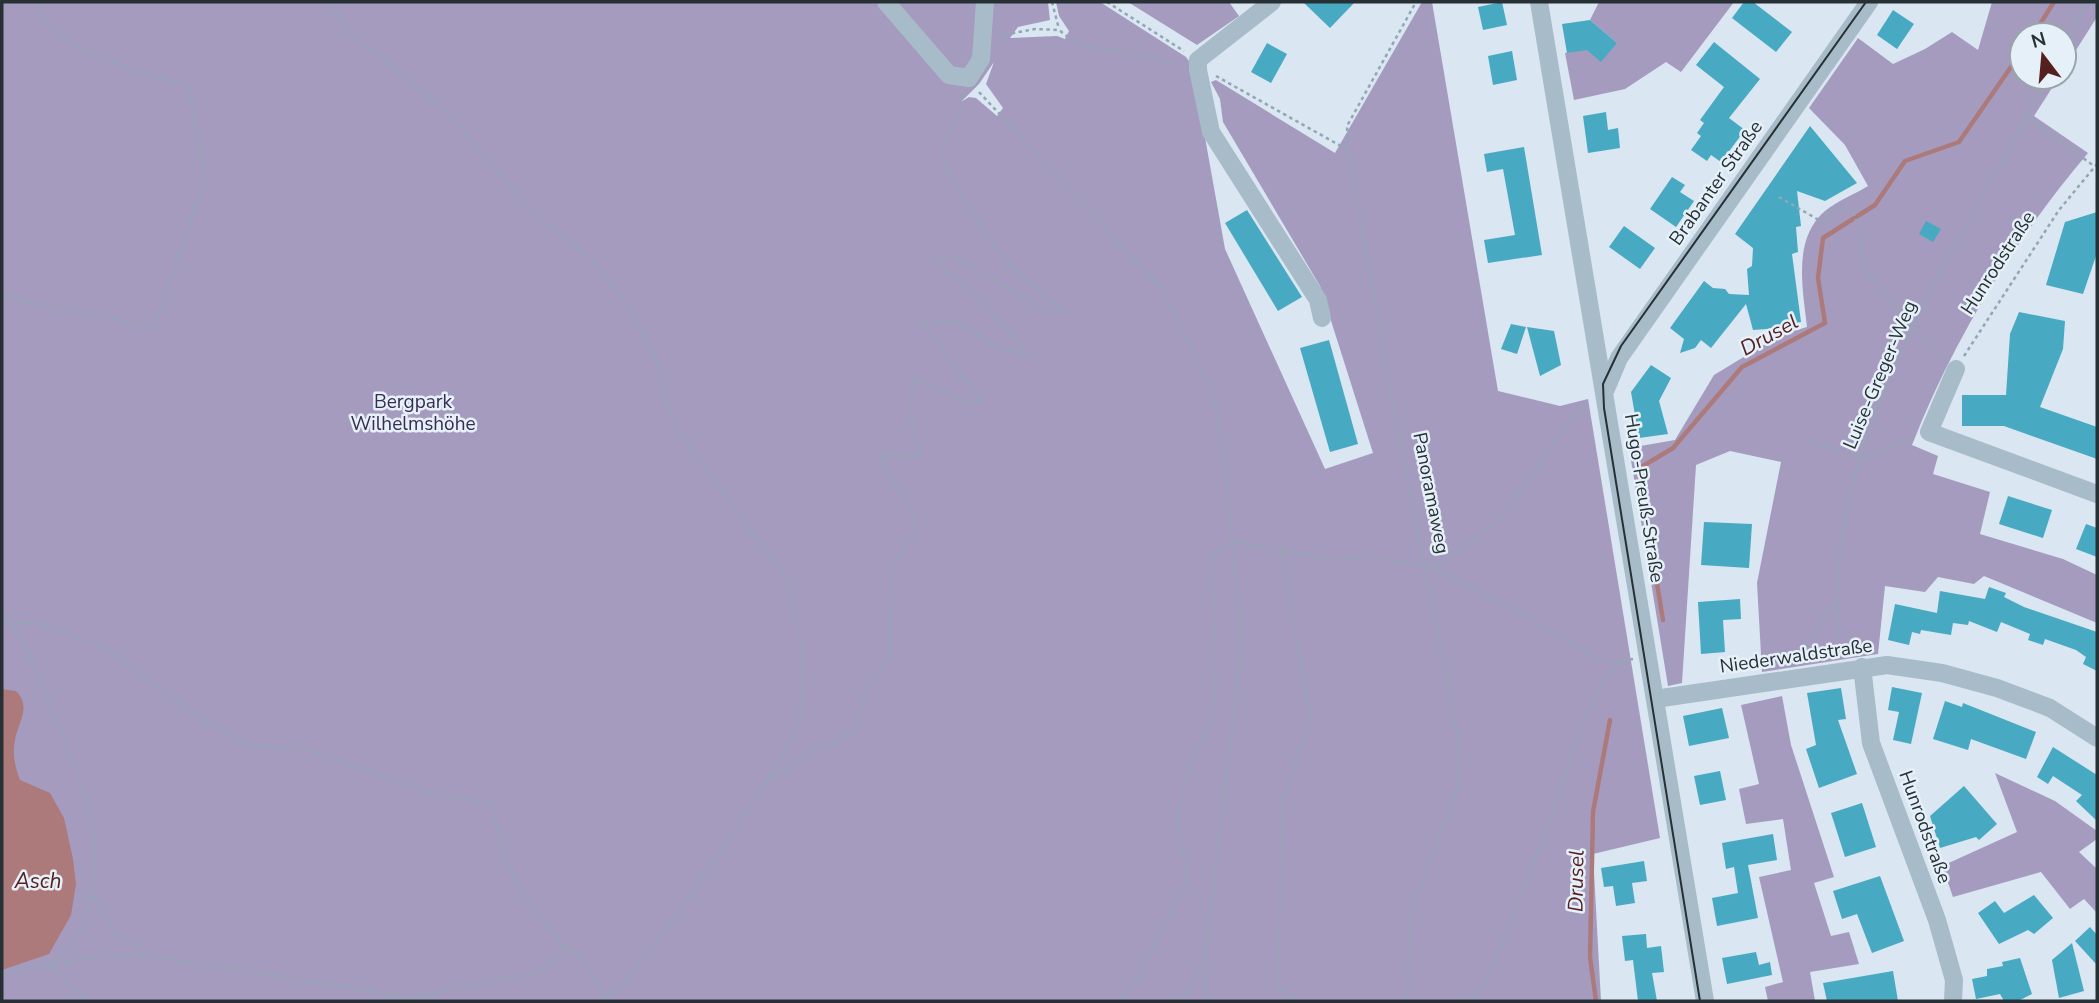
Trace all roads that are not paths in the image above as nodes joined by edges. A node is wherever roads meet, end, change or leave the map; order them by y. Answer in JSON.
{"nodes":[{"id":1,"x":886,"y":2,"type":"edge"},
{"id":2,"x":985,"y":2,"type":"edge"},
{"id":3,"x":1272,"y":2,"type":"edge"},
{"id":4,"x":1539,"y":2,"type":"edge"},
{"id":5,"x":1869,"y":2,"type":"edge"},
{"id":6,"x":1322,"y":318,"type":"dead end"},
{"id":7,"x":1956,"y":369,"type":"road end"},
{"id":8,"x":1606,"y":392,"type":"junction"},
{"id":9,"x":2097,"y":494,"type":"edge"},
{"id":10,"x":1862,"y":667,"type":"junction"},
{"id":11,"x":1655,"y":699,"type":"junction"},
{"id":12,"x":2097,"y":737,"type":"edge"},
{"id":13,"x":1705,"y":1001,"type":"edge"},
{"id":14,"x":1953,"y":1001,"type":"edge"}],
"edges":[{"from":1,"to":2,"type":"street"},
{"from":3,"to":6,"type":"street"},
{"from":4,"to":8,"type":"street","name":"Hugo-Preuß-Straße"},
{"from":5,"to":8,"type":"street","name":"Brabanter Straße"},
{"from":7,"to":9,"type":"street"},
{"from":8,"to":11,"type":"street","name":"Hugo-Preuß-Straße"},
{"from":10,"to":11,"type":"street","name":"Niederwaldstraße"},
{"from":10,"to":12,"type":"street","name":"Niederwaldstraße"},
{"from":10,"to":14,"type":"street","name":"Hunrodstraße"},
{"from":11,"to":13,"type":"street","name":"Hugo-Preuß-Straße"}]}
